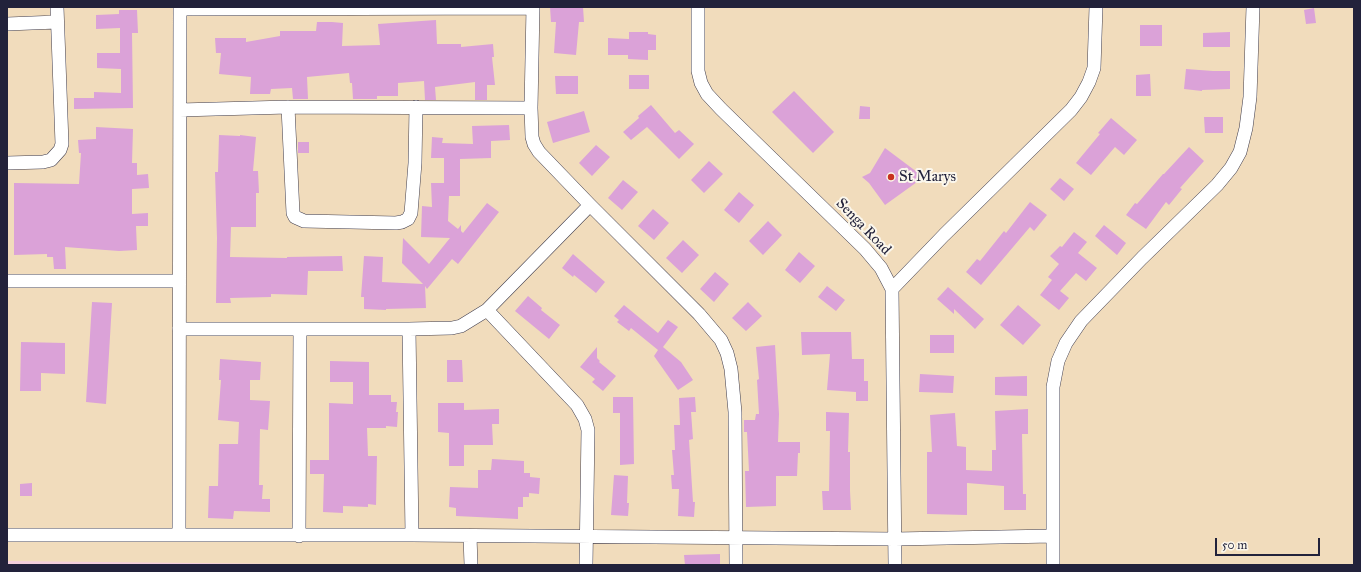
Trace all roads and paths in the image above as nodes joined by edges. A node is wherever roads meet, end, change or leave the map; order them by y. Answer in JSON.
{"nodes":[{"id":1,"x":57,"y":7,"type":"edge"},
{"id":2,"x":533,"y":7,"type":"edge"},
{"id":3,"x":698,"y":7,"type":"edge"},
{"id":4,"x":1096,"y":7,"type":"edge"},
{"id":5,"x":1253,"y":7,"type":"edge"},
{"id":6,"x":180,"y":8,"type":"edge"},
{"id":7,"x":57,"y":22,"type":"junction"},
{"id":8,"x":7,"y":24,"type":"edge"},
{"id":9,"x":288,"y":107,"type":"junction"},
{"id":10,"x":416,"y":107,"type":"junction"},
{"id":11,"x":531,"y":108,"type":"junction"},
{"id":12,"x":180,"y":110,"type":"junction"},
{"id":13,"x":7,"y":163,"type":"edge"},
{"id":14,"x":590,"y":205,"type":"junction"},
{"id":15,"x":179,"y":281,"type":"junction"},
{"id":16,"x":7,"y":282,"type":"edge"},
{"id":17,"x":892,"y":289,"type":"junction"},
{"id":18,"x":487,"y":310,"type":"junction"},
{"id":19,"x":179,"y":329,"type":"junction"},
{"id":20,"x":300,"y":329,"type":"junction"},
{"id":21,"x":409,"y":329,"type":"junction"},
{"id":22,"x":7,"y":535,"type":"edge"},
{"id":23,"x":179,"y":535,"type":"junction"},
{"id":24,"x":299,"y":536,"type":"junction"},
{"id":25,"x":412,"y":536,"type":"junction"},
{"id":26,"x":470,"y":536,"type":"junction"},
{"id":27,"x":1053,"y":536,"type":"junction"},
{"id":28,"x":587,"y":537,"type":"junction"},
{"id":29,"x":736,"y":539,"type":"junction"},
{"id":30,"x":895,"y":539,"type":"junction"},
{"id":31,"x":471,"y":565,"type":"edge"},
{"id":32,"x":586,"y":565,"type":"edge"},
{"id":33,"x":736,"y":565,"type":"edge"},
{"id":34,"x":895,"y":565,"type":"edge"},
{"id":35,"x":1053,"y":565,"type":"edge"}],
"edges":[{"from":1,"to":7,"type":"street"},
{"from":2,"to":6,"type":"street"},
{"from":2,"to":11,"type":"street"},
{"from":3,"to":17,"type":"street","name":"Senga Road"},
{"from":4,"to":17,"type":"street"},
{"from":5,"to":27,"type":"street"},
{"from":6,"to":12,"type":"street"},
{"from":7,"to":8,"type":"street"},
{"from":7,"to":13,"type":"street"},
{"from":9,"to":10,"type":"street"},
{"from":9,"to":10,"type":"street"},
{"from":9,"to":12,"type":"street"},
{"from":10,"to":11,"type":"street"},
{"from":11,"to":14,"type":"street"},
{"from":12,"to":15,"type":"street"},
{"from":14,"to":18,"type":"street"},
{"from":14,"to":29,"type":"street"},
{"from":15,"to":16,"type":"street"},
{"from":15,"to":19,"type":"street"},
{"from":17,"to":30,"type":"street","name":"Senga Road"},
{"from":18,"to":21,"type":"street"},
{"from":18,"to":28,"type":"street"},
{"from":19,"to":20,"type":"street"},
{"from":19,"to":23,"type":"street"},
{"from":20,"to":21,"type":"street"},
{"from":20,"to":24,"type":"street"},
{"from":21,"to":25,"type":"street"},
{"from":22,"to":23,"type":"street"},
{"from":23,"to":24,"type":"street"},
{"from":24,"to":25,"type":"street"},
{"from":25,"to":26,"type":"street"},
{"from":26,"to":28,"type":"street"},
{"from":26,"to":31,"type":"street"},
{"from":27,"to":30,"type":"street"},
{"from":27,"to":35,"type":"street"},
{"from":28,"to":29,"type":"street"},
{"from":28,"to":32,"type":"street"},
{"from":29,"to":30,"type":"street"},
{"from":29,"to":33,"type":"street"},
{"from":30,"to":34,"type":"street","name":"Senga Road"}]}
